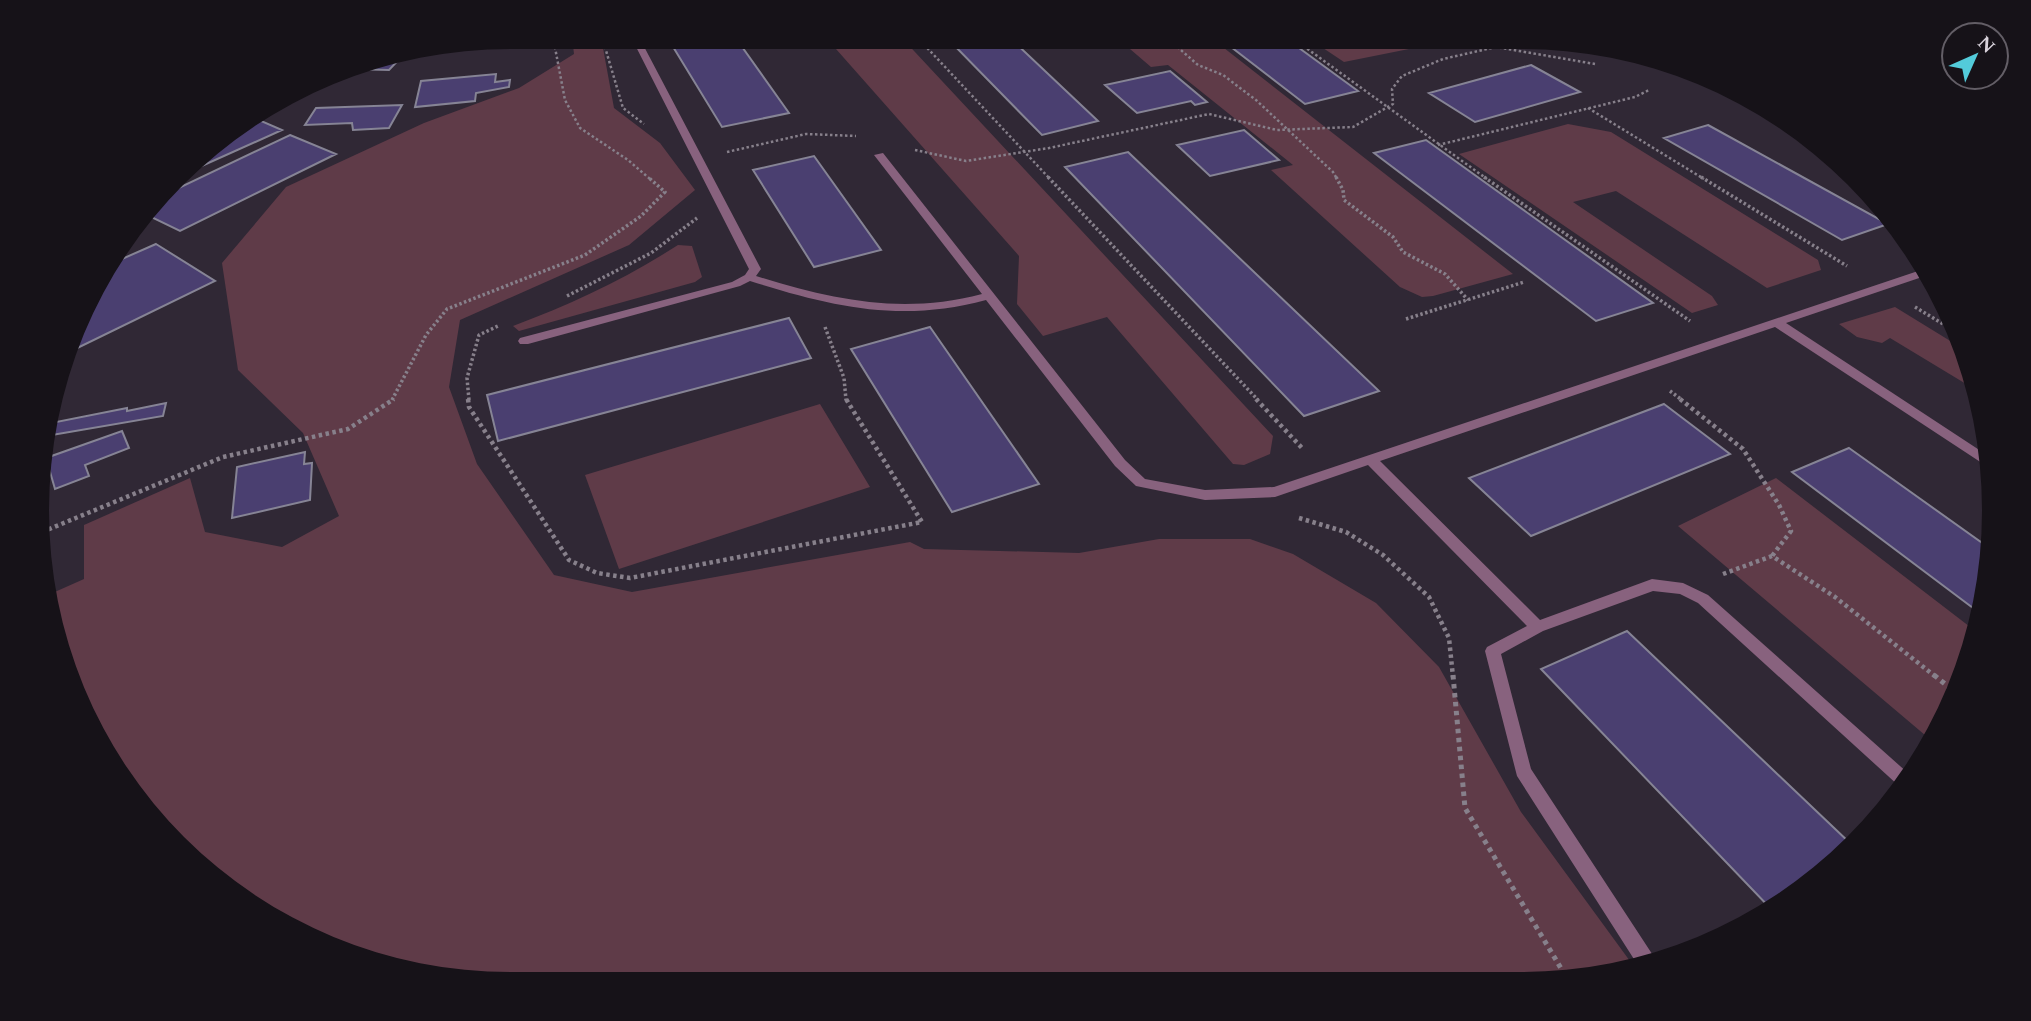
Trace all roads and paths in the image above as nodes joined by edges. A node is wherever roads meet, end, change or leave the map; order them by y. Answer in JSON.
{"nodes":[{"id":1,"x":555,"y":49,"type":"edge"},
{"id":2,"x":604,"y":49,"type":"edge"},
{"id":3,"x":641,"y":49,"type":"edge"},
{"id":4,"x":927,"y":49,"type":"edge"},
{"id":5,"x":1180,"y":49,"type":"edge"},
{"id":6,"x":1307,"y":49,"type":"edge"},
{"id":7,"x":1485,"y":49,"type":"edge"},
{"id":8,"x":1502,"y":49,"type":"edge"},
{"id":9,"x":1595,"y":64,"type":"dead end"},
{"id":10,"x":1649,"y":90,"type":"dead end"},
{"id":11,"x":1386,"y":108,"type":"junction"},
{"id":12,"x":1588,"y":108,"type":"junction"},
{"id":13,"x":653,"y":130,"type":"dead end"},
{"id":14,"x":1288,"y":131,"type":"junction"},
{"id":15,"x":865,"y":136,"type":"dead end"},
{"id":16,"x":1437,"y":145,"type":"junction"},
{"id":17,"x":913,"y":150,"type":"dead end"},
{"id":18,"x":1024,"y":152,"type":"junction"},
{"id":19,"x":719,"y":153,"type":"dead end"},
{"id":20,"x":879,"y":155,"type":"dead end"},
{"id":21,"x":698,"y":208,"type":"dead end"},
{"id":22,"x":1917,"y":275,"type":"edge"},
{"id":23,"x":749,"y":277,"type":"junction"},
{"id":24,"x":1524,"y":282,"type":"dead end"},
{"id":25,"x":1882,"y":287,"type":"junction"},
{"id":26,"x":989,"y":296,"type":"junction"},
{"id":27,"x":835,"y":300,"type":"junction"},
{"id":28,"x":1468,"y":300,"type":"junction"},
{"id":29,"x":554,"y":301,"type":"dead end"},
{"id":30,"x":1406,"y":319,"type":"dead end"},
{"id":31,"x":1777,"y":323,"type":"junction"},
{"id":32,"x":1942,"y":323,"type":"edge"},
{"id":33,"x":504,"y":324,"type":"dead end"},
{"id":34,"x":1695,"y":324,"type":"dead end"},
{"id":35,"x":524,"y":341,"type":"dead end"},
{"id":36,"x":1643,"y":368,"type":"junction"},
{"id":37,"x":1303,"y":449,"type":"dead end"},
{"id":38,"x":1979,"y":456,"type":"edge"},
{"id":39,"x":1371,"y":460,"type":"junction"},
{"id":40,"x":1297,"y":517,"type":"dead end"},
{"id":41,"x":50,"y":529,"type":"edge"},
{"id":42,"x":1772,"y":556,"type":"junction"},
{"id":43,"x":1683,"y":589,"type":"junction"},
{"id":44,"x":1538,"y":628,"type":"junction"},
{"id":45,"x":1947,"y":687,"type":"edge"},
{"id":46,"x":1898,"y":775,"type":"edge"},
{"id":47,"x":1643,"y":955,"type":"edge"},
{"id":48,"x":1562,"y":970,"type":"edge"}],
"edges":[{"from":1,"to":41,"type":"path"},
{"from":2,"to":13,"type":"path"},
{"from":3,"to":23,"type":"lane"},
{"from":4,"to":18,"type":"path"},
{"from":5,"to":14,"type":"path"},
{"from":6,"to":11,"type":"path"},
{"from":7,"to":11,"type":"path"},
{"from":8,"to":9,"type":"path"},
{"from":10,"to":12,"type":"path"},
{"from":11,"to":14,"type":"path"},
{"from":11,"to":16,"type":"path"},
{"from":12,"to":16,"type":"path"},
{"from":12,"to":25,"type":"path"},
{"from":14,"to":18,"type":"path"},
{"from":14,"to":28,"type":"path"},
{"from":15,"to":19,"type":"path"},
{"from":16,"to":34,"type":"path"},
{"from":17,"to":18,"type":"path"},
{"from":18,"to":37,"type":"path"},
{"from":20,"to":26,"type":"lane"},
{"from":21,"to":29,"type":"path"},
{"from":22,"to":25,"type":"lane"},
{"from":23,"to":27,"type":"lane"},
{"from":23,"to":35,"type":"lane"},
{"from":24,"to":28,"type":"path"},
{"from":25,"to":31,"type":"lane"},
{"from":25,"to":32,"type":"path"},
{"from":26,"to":27,"type":"lane"},
{"from":26,"to":39,"type":"lane"},
{"from":27,"to":33,"type":"path"},
{"from":28,"to":30,"type":"path"},
{"from":31,"to":36,"type":"lane"},
{"from":31,"to":38,"type":"lane"},
{"from":36,"to":39,"type":"lane"},
{"from":36,"to":42,"type":"path"},
{"from":39,"to":44,"type":"lane"},
{"from":40,"to":48,"type":"path"},
{"from":42,"to":43,"type":"path"},
{"from":42,"to":45,"type":"path"},
{"from":43,"to":44,"type":"lane"},
{"from":43,"to":46,"type":"lane"},
{"from":44,"to":47,"type":"lane"}]}
